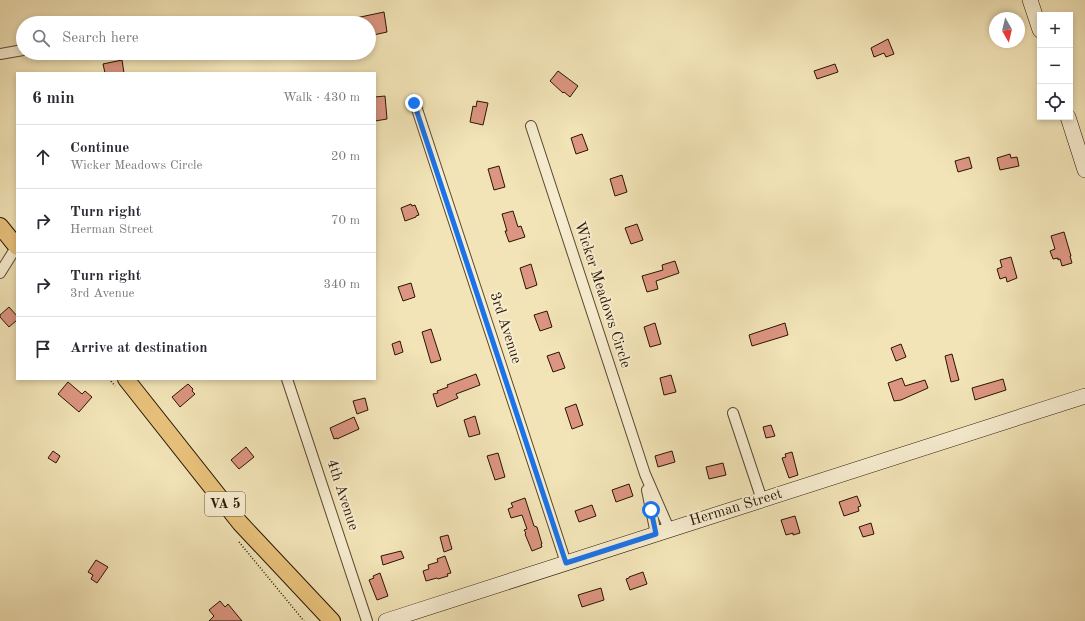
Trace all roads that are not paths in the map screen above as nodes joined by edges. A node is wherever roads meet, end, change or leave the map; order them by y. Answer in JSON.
{"nodes":[{"id":1,"x":1030,"y":0,"type":"edge"},
{"id":2,"x":1037,"y":21,"type":"edge"},
{"id":3,"x":16,"y":51,"type":"edge"},
{"id":4,"x":0,"y":54,"type":"edge"},
{"id":5,"x":414,"y":103,"type":"dead end"},
{"id":6,"x":1069,"y":120,"type":"edge"},
{"id":7,"x":531,"y":126,"type":"dead end"},
{"id":8,"x":1085,"y":170,"type":"edge"},
{"id":9,"x":0,"y":226,"type":"edge"},
{"id":10,"x":16,"y":245,"type":"edge"},
{"id":11,"x":16,"y":248,"type":"edge"},
{"id":12,"x":0,"y":273,"type":"edge"},
{"id":13,"x":127,"y":380,"type":"edge"},
{"id":14,"x":287,"y":380,"type":"edge"},
{"id":15,"x":1085,"y":396,"type":"edge"},
{"id":16,"x":733,"y":413,"type":"dead end"},
{"id":17,"x":762,"y":500,"type":"junction"},
{"id":18,"x":663,"y":532,"type":"junction"},
{"id":19,"x":566,"y":563,"type":"junction"},
{"id":20,"x":332,"y":621,"type":"edge"},
{"id":21,"x":367,"y":621,"type":"edge"},
{"id":22,"x":386,"y":621,"type":"edge"}],
"edges":[{"from":1,"to":2,"type":"street"},
{"from":3,"to":4,"type":"street"},
{"from":5,"to":19,"type":"street","name":"3rd Avenue"},
{"from":6,"to":8,"type":"street"},
{"from":7,"to":18,"type":"street","name":"Wicker Meadows Circle"},
{"from":9,"to":10,"type":"main road"},
{"from":11,"to":12,"type":"street"},
{"from":13,"to":20,"type":"main road","number":"VA 5"},
{"from":14,"to":21,"type":"street","name":"4th Avenue"},
{"from":15,"to":17,"type":"street","name":"Herman Street"},
{"from":16,"to":17,"type":"street"},
{"from":17,"to":18,"type":"street","name":"Herman Street"},
{"from":18,"to":19,"type":"street","name":"Herman Street"},
{"from":19,"to":22,"type":"street","name":"Herman Street"}]}
